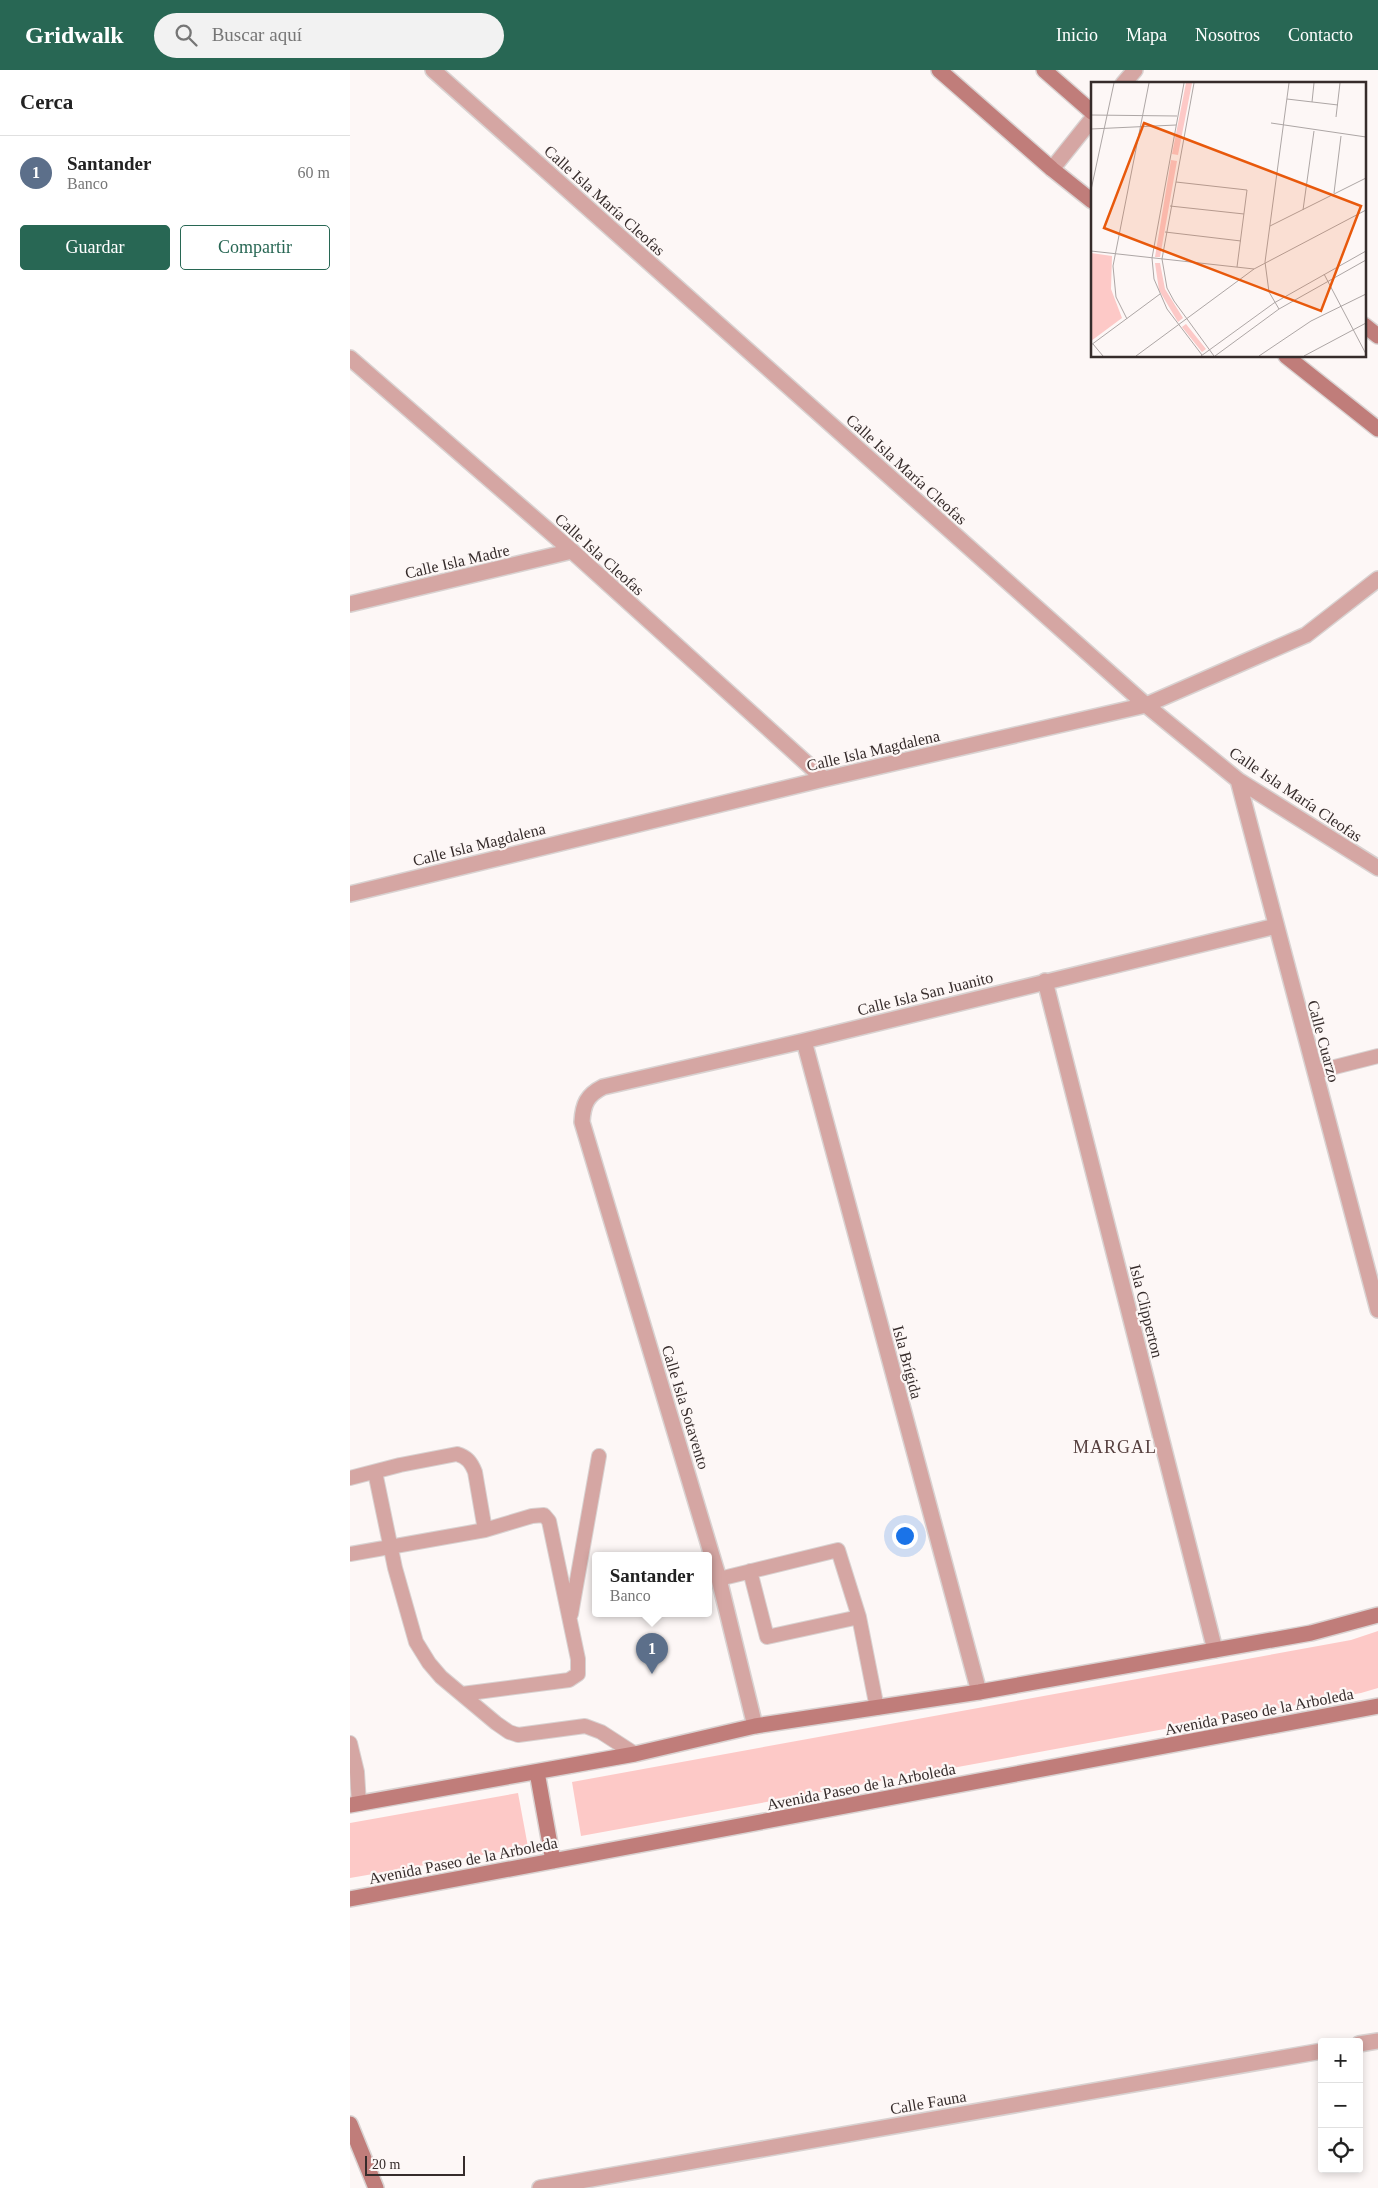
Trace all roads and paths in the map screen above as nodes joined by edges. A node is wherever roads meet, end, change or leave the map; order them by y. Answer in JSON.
{"nodes":[{"id":1,"x":433,"y":70,"type":"edge"},
{"id":2,"x":939,"y":70,"type":"edge"},
{"id":3,"x":1044,"y":70,"type":"edge"},
{"id":4,"x":1135,"y":70,"type":"edge"},
{"id":5,"x":1125,"y":82,"type":"edge"},
{"id":6,"x":1091,"y":111,"type":"edge"},
{"id":7,"x":1091,"y":120,"type":"edge"},
{"id":8,"x":1052,"y":169,"type":"junction"},
{"id":9,"x":1091,"y":200,"type":"edge"},
{"id":10,"x":1366,"y":327,"type":"edge"},
{"id":11,"x":1378,"y":336,"type":"edge"},
{"id":12,"x":350,"y":358,"type":"edge"},
{"id":13,"x":1289,"y":358,"type":"edge"},
{"id":14,"x":1378,"y":429,"type":"edge"},
{"id":15,"x":572,"y":551,"type":"junction"},
{"id":16,"x":1378,"y":579,"type":"edge"},
{"id":17,"x":350,"y":604,"type":"edge"},
{"id":18,"x":1146,"y":705,"type":"junction"},
{"id":19,"x":824,"y":779,"type":"junction"},
{"id":20,"x":1238,"y":780,"type":"junction"},
{"id":21,"x":1378,"y":868,"type":"edge"},
{"id":22,"x":350,"y":894,"type":"edge"},
{"id":23,"x":1276,"y":926,"type":"junction"},
{"id":24,"x":1045,"y":981,"type":"junction"},
{"id":25,"x":804,"y":1041,"type":"junction"},
{"id":26,"x":1378,"y":1056,"type":"edge"},
{"id":27,"x":1315,"y":1072,"type":"junction"},
{"id":28,"x":587,"y":1099,"type":"joint"},
{"id":29,"x":1378,"y":1310,"type":"edge"},
{"id":30,"x":599,"y":1456,"type":"dead end"},
{"id":31,"x":375,"y":1472,"type":"junction"},
{"id":32,"x":350,"y":1478,"type":"edge"},
{"id":33,"x":485,"y":1530,"type":"junction"},
{"id":34,"x":391,"y":1548,"type":"junction"},
{"id":35,"x":711,"y":1552,"type":"edge"},
{"id":36,"x":350,"y":1554,"type":"edge"},
{"id":37,"x":712,"y":1556,"type":"edge"},
{"id":38,"x":750,"y":1571,"type":"junction"},
{"id":39,"x":719,"y":1579,"type":"junction"},
{"id":40,"x":1378,"y":1616,"type":"edge"},
{"id":41,"x":859,"y":1617,"type":"junction"},
{"id":42,"x":569,"y":1622,"type":"junction"},
{"id":43,"x":1215,"y":1650,"type":"junction"},
{"id":44,"x":979,"y":1692,"type":"junction"},
{"id":45,"x":462,"y":1694,"type":"junction"},
{"id":46,"x":1378,"y":1706,"type":"edge"},
{"id":47,"x":878,"y":1708,"type":"junction"},
{"id":48,"x":755,"y":1726,"type":"junction"},
{"id":49,"x":350,"y":1743,"type":"edge"},
{"id":50,"x":635,"y":1754,"type":"junction"},
{"id":51,"x":537,"y":1772,"type":"junction"},
{"id":52,"x":355,"y":1805,"type":"edge"},
{"id":53,"x":553,"y":1861,"type":"junction"},
{"id":54,"x":350,"y":1899,"type":"edge"},
{"id":55,"x":1378,"y":2041,"type":"edge"},
{"id":56,"x":1363,"y":2043,"type":"edge"},
{"id":57,"x":1318,"y":2052,"type":"edge"},
{"id":58,"x":350,"y":2124,"type":"edge"},
{"id":59,"x":376,"y":2188,"type":"edge"},
{"id":60,"x":540,"y":2188,"type":"edge"}],
"edges":[{"from":1,"to":18,"type":"street","name":"Calle Isla María Cleofas"},
{"from":2,"to":8,"type":"street"},
{"from":3,"to":6,"type":"street"},
{"from":4,"to":5,"type":"street"},
{"from":7,"to":8,"type":"street"},
{"from":8,"to":9,"type":"street"},
{"from":10,"to":11,"type":"street"},
{"from":12,"to":15,"type":"street","name":"Calle Isla Cleofas"},
{"from":13,"to":14,"type":"street"},
{"from":15,"to":17,"type":"street","name":"Calle Isla Madre"},
{"from":15,"to":19,"type":"street","name":"Calle Isla Cleofas"},
{"from":16,"to":18,"type":"street","name":"Calle Isla Magdalena"},
{"from":18,"to":19,"type":"street","name":"Calle Isla Magdalena"},
{"from":18,"to":20,"type":"street","name":"Calle Isla María Cleofas"},
{"from":19,"to":22,"type":"street","name":"Calle Isla Magdalena"},
{"from":20,"to":21,"type":"street","name":"Calle Isla María Cleofas"},
{"from":20,"to":23,"type":"street","name":"Calle Cuarzo"},
{"from":23,"to":24,"type":"street","name":"Calle Isla San Juanito"},
{"from":23,"to":27,"type":"street","name":"Calle Cuarzo"},
{"from":24,"to":25,"type":"street","name":"Calle Isla San Juanito"},
{"from":24,"to":43,"type":"street","name":"Isla Clipperton"},
{"from":25,"to":28,"type":"street","name":"Calle Isla San Juanito"},
{"from":25,"to":44,"type":"street","name":"Isla Brígida"},
{"from":26,"to":27,"type":"lane"},
{"from":27,"to":29,"type":"street","name":"Calle Cuarzo"},
{"from":28,"to":35,"type":"street","name":"Calle Isla Sotavento"},
{"from":30,"to":42,"type":"lane"},
{"from":31,"to":32,"type":"lane"},
{"from":31,"to":33,"type":"lane"},
{"from":31,"to":34,"type":"lane"},
{"from":33,"to":34,"type":"lane"},
{"from":33,"to":42,"type":"lane"},
{"from":34,"to":36,"type":"lane"},
{"from":34,"to":45,"type":"lane"},
{"from":37,"to":39,"type":"street","name":"Calle Isla Sotavento"},
{"from":38,"to":39,"type":"lane"},
{"from":38,"to":41,"type":"lane"},
{"from":38,"to":41,"type":"lane"},
{"from":39,"to":48,"type":"street","name":"Calle Isla Sotavento"},
{"from":40,"to":43,"type":"street"},
{"from":41,"to":47,"type":"lane"},
{"from":42,"to":45,"type":"lane"},
{"from":43,"to":44,"type":"street"},
{"from":44,"to":47,"type":"street"},
{"from":45,"to":50,"type":"lane"},
{"from":46,"to":53,"type":"street","name":"Avenida Paseo de la Arboleda"},
{"from":47,"to":48,"type":"street"},
{"from":48,"to":50,"type":"street"},
{"from":49,"to":52,"type":"lane"},
{"from":50,"to":51,"type":"street"},
{"from":51,"to":52,"type":"street"},
{"from":51,"to":53,"type":"street"},
{"from":53,"to":54,"type":"street","name":"Avenida Paseo de la Arboleda"},
{"from":55,"to":56,"type":"street"},
{"from":57,"to":60,"type":"street","name":"Calle Fauna"},
{"from":58,"to":59,"type":"street"}]}
